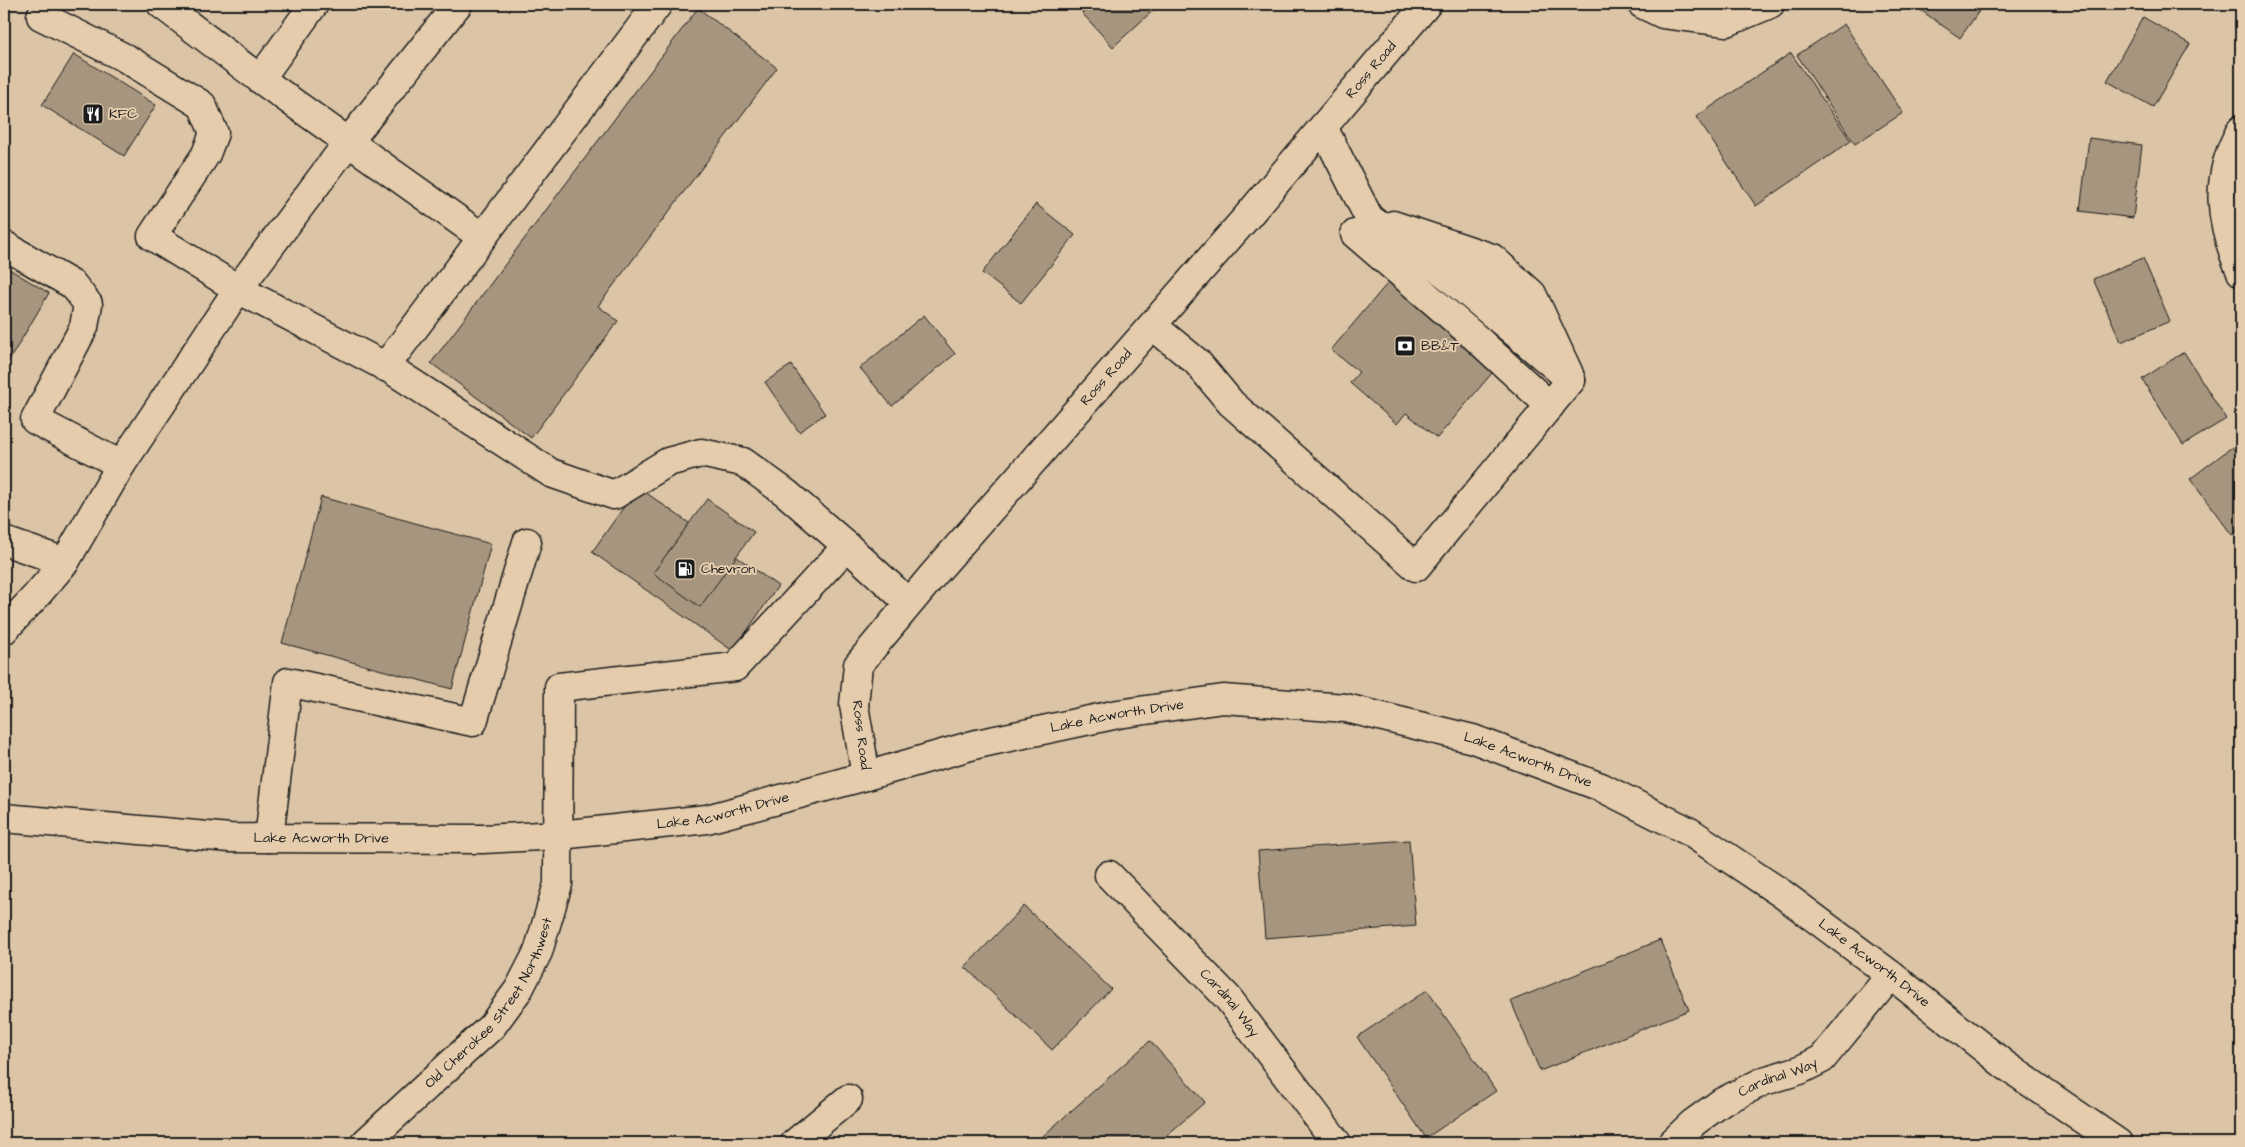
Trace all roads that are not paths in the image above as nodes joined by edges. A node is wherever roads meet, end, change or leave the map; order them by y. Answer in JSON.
{"nodes":[{"id":1,"x":48,"y":4,"type":"edge"},
{"id":2,"x":160,"y":4,"type":"edge"},
{"id":3,"x":314,"y":4,"type":"edge"},
{"id":4,"x":458,"y":4,"type":"edge"},
{"id":5,"x":658,"y":4,"type":"edge"},
{"id":6,"x":1427,"y":4,"type":"edge"},
{"id":7,"x":1642,"y":4,"type":"edge"},
{"id":8,"x":1770,"y":4,"type":"edge"},
{"id":9,"x":260,"y":79,"type":"junction"},
{"id":10,"x":1324,"y":127,"type":"junction"},
{"id":11,"x":2241,"y":130,"type":"edge"},
{"id":12,"x":349,"y":141,"type":"junction"},
{"id":13,"x":1362,"y":226,"type":"junction"},
{"id":14,"x":482,"y":237,"type":"junction"},
{"id":15,"x":4,"y":246,"type":"edge"},
{"id":16,"x":2241,"y":272,"type":"edge"},
{"id":17,"x":238,"y":289,"type":"junction"},
{"id":18,"x":1153,"y":326,"type":"junction"},
{"id":19,"x":385,"y":367,"type":"junction"},
{"id":20,"x":1561,"y":392,"type":"junction"},
{"id":21,"x":121,"y":465,"type":"junction"},
{"id":22,"x":4,"y":541,"type":"edge"},
{"id":23,"x":526,"y":542,"type":"dead end"},
{"id":24,"x":847,"y":546,"type":"junction"},
{"id":25,"x":65,"y":562,"type":"junction"},
{"id":26,"x":909,"y":603,"type":"junction"},
{"id":27,"x":4,"y":630,"type":"edge"},
{"id":28,"x":866,"y":776,"type":"junction"},
{"id":29,"x":4,"y":818,"type":"edge"},
{"id":30,"x":560,"y":835,"type":"junction"},
{"id":31,"x":269,"y":838,"type":"junction"},
{"id":32,"x":1109,"y":875,"type":"dead end"},
{"id":33,"x":1891,"y":975,"type":"junction"},
{"id":34,"x":848,"y":1099,"type":"dead end"},
{"id":35,"x":365,"y":1143,"type":"edge"},
{"id":36,"x":795,"y":1143,"type":"edge"},
{"id":37,"x":1337,"y":1143,"type":"edge"},
{"id":38,"x":1672,"y":1143,"type":"edge"},
{"id":39,"x":2118,"y":1143,"type":"edge"}],
"edges":[{"from":1,"to":17,"type":"street"},
{"from":2,"to":9,"type":"street"},
{"from":3,"to":9,"type":"street"},
{"from":4,"to":12,"type":"street"},
{"from":5,"to":14,"type":"street"},
{"from":6,"to":10,"type":"street","name":"Ross Road"},
{"from":7,"to":8,"type":"street"},
{"from":9,"to":12,"type":"street"},
{"from":10,"to":13,"type":"street"},
{"from":10,"to":18,"type":"street","name":"Ross Road"},
{"from":11,"to":16,"type":"street"},
{"from":12,"to":14,"type":"street"},
{"from":12,"to":17,"type":"street"},
{"from":13,"to":20,"type":"street"},
{"from":13,"to":20,"type":"street"},
{"from":14,"to":19,"type":"street"},
{"from":15,"to":21,"type":"street"},
{"from":17,"to":19,"type":"street"},
{"from":17,"to":21,"type":"street"},
{"from":18,"to":20,"type":"street"},
{"from":18,"to":26,"type":"street","name":"Ross Road"},
{"from":19,"to":24,"type":"street"},
{"from":21,"to":25,"type":"street"},
{"from":22,"to":25,"type":"street"},
{"from":23,"to":31,"type":"street"},
{"from":24,"to":26,"type":"street"},
{"from":24,"to":30,"type":"street","name":"Old Cherokee Street Northwest"},
{"from":25,"to":27,"type":"street"},
{"from":26,"to":28,"type":"street","name":"Ross Road"},
{"from":28,"to":30,"type":"street","name":"Lake Acworth Drive"},
{"from":28,"to":33,"type":"street","name":"Lake Acworth Drive"},
{"from":29,"to":31,"type":"street","name":"Lake Acworth Drive"},
{"from":30,"to":31,"type":"street","name":"Lake Acworth Drive"},
{"from":30,"to":35,"type":"street","name":"Old Cherokee Street Northwest"},
{"from":32,"to":37,"type":"street","name":"Cardinal Way"},
{"from":33,"to":38,"type":"street","name":"Cardinal Way"},
{"from":33,"to":39,"type":"street","name":"Lake Acworth Drive"},
{"from":34,"to":36,"type":"street"}]}
